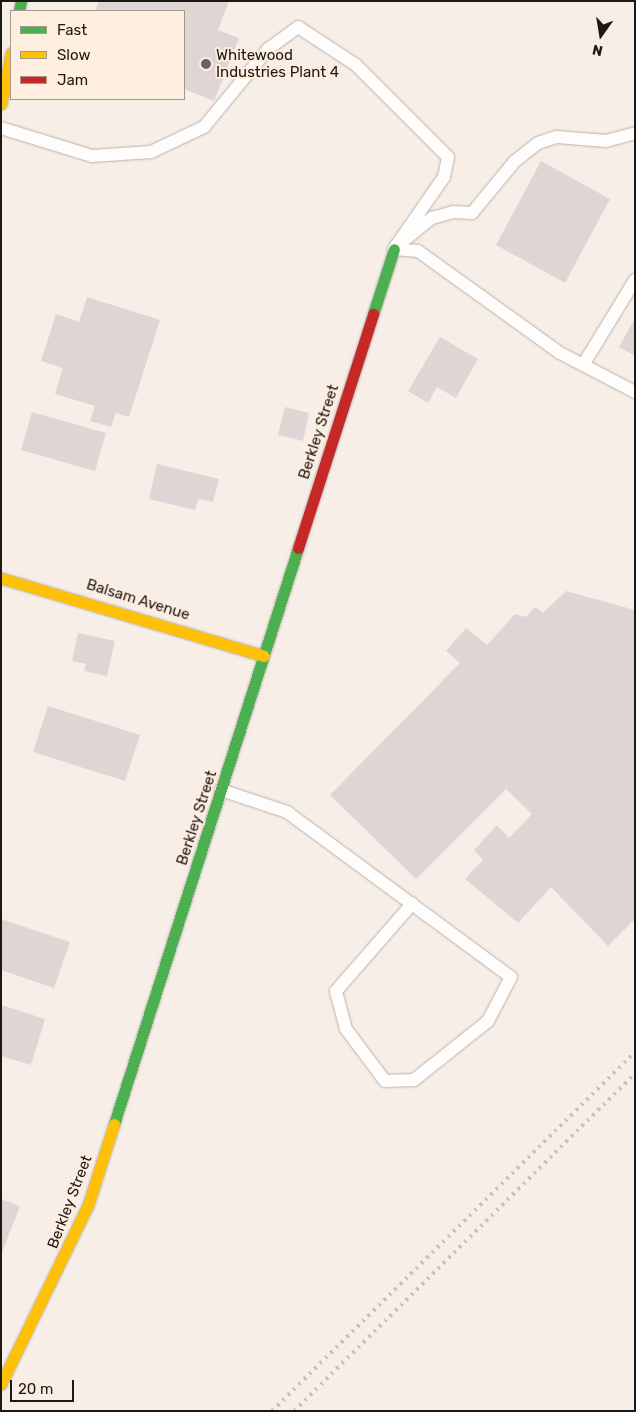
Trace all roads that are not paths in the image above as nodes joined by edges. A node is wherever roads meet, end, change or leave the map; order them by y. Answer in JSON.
{"nodes":[{"id":1,"x":10,"y":56,"type":"edge"},
{"id":2,"x":5,"y":69,"type":"edge"},
{"id":3,"x":1,"y":104,"type":"edge"},
{"id":4,"x":1,"y":128,"type":"edge"},
{"id":5,"x":635,"y":133,"type":"edge"},
{"id":6,"x":394,"y":250,"type":"junction"},
{"id":7,"x":635,"y":280,"type":"edge"},
{"id":8,"x":584,"y":365,"type":"junction"},
{"id":9,"x":635,"y":392,"type":"edge"},
{"id":10,"x":1,"y":578,"type":"edge"},
{"id":11,"x":264,"y":656,"type":"junction"},
{"id":12,"x":221,"y":790,"type":"junction"},
{"id":13,"x":412,"y":904,"type":"junction"},
{"id":14,"x":1,"y":1384,"type":"edge"}],
"edges":[{"from":1,"to":2,"type":"street"},
{"from":2,"to":3,"type":"street"},
{"from":4,"to":6,"type":"lane"},
{"from":5,"to":6,"type":"lane"},
{"from":6,"to":8,"type":"lane"},
{"from":6,"to":11,"type":"street","name":"Berkley Street"},
{"from":7,"to":8,"type":"lane"},
{"from":8,"to":9,"type":"lane"},
{"from":10,"to":11,"type":"street","name":"Balsam Avenue"},
{"from":11,"to":12,"type":"street","name":"Berkley Street"},
{"from":12,"to":13,"type":"lane"},
{"from":12,"to":14,"type":"street","name":"Berkley Street"},
{"from":13,"to":13,"type":"lane"}]}
